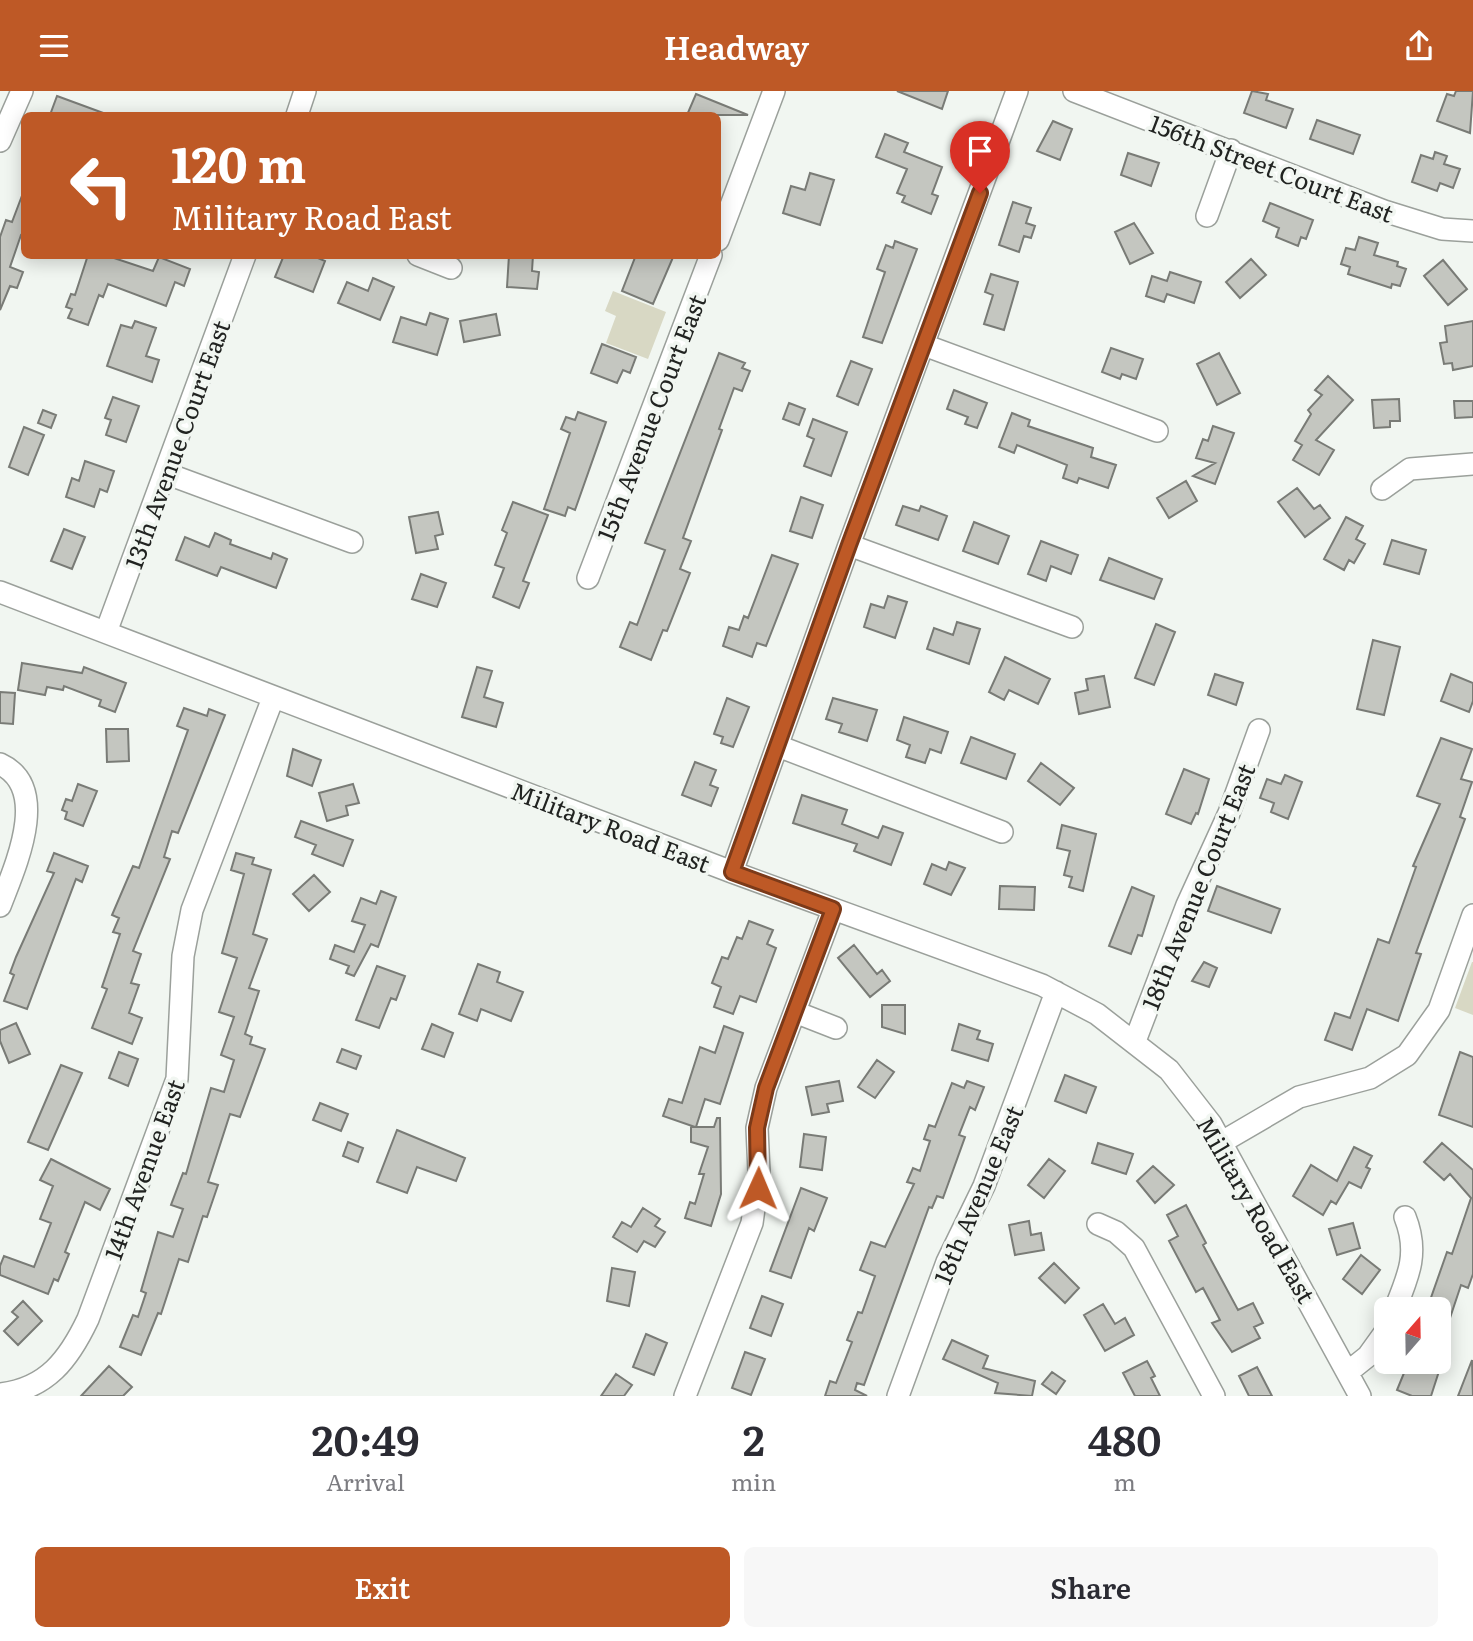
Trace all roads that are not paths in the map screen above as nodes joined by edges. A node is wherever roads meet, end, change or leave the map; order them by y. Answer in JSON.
{"nodes":[{"id":1,"x":22,"y":91,"type":"edge"},
{"id":2,"x":305,"y":91,"type":"edge"},
{"id":3,"x":774,"y":91,"type":"edge"},
{"id":4,"x":1017,"y":91,"type":"edge"},
{"id":5,"x":1074,"y":91,"type":"edge"},
{"id":6,"x":297,"y":112,"type":"edge"},
{"id":7,"x":0,"y":141,"type":"edge"},
{"id":8,"x":1231,"y":150,"type":"junction"},
{"id":9,"x":1207,"y":216,"type":"dead end"},
{"id":10,"x":1473,"y":231,"type":"edge"},
{"id":11,"x":721,"y":232,"type":"edge"},
{"id":12,"x":244,"y":259,"type":"edge"},
{"id":13,"x":428,"y":259,"type":"edge"},
{"id":14,"x":709,"y":259,"type":"edge"},
{"id":15,"x":451,"y":268,"type":"dead end"},
{"id":16,"x":924,"y":345,"type":"junction"},
{"id":17,"x":1157,"y":431,"type":"dead end"},
{"id":18,"x":1473,"y":464,"type":"edge"},
{"id":19,"x":165,"y":473,"type":"junction"},
{"id":20,"x":1382,"y":489,"type":"dead end"},
{"id":21,"x":352,"y":542,"type":"dead end"},
{"id":22,"x":849,"y":545,"type":"junction"},
{"id":23,"x":588,"y":579,"type":"dead end"},
{"id":24,"x":0,"y":592,"type":"edge"},
{"id":25,"x":1072,"y":627,"type":"dead end"},
{"id":26,"x":106,"y":632,"type":"junction"},
{"id":27,"x":273,"y":698,"type":"junction"},
{"id":28,"x":1259,"y":730,"type":"dead end"},
{"id":29,"x":778,"y":746,"type":"junction"},
{"id":30,"x":0,"y":764,"type":"edge"},
{"id":31,"x":1002,"y":832,"type":"dead end"},
{"id":32,"x":732,"y":872,"type":"junction"},
{"id":33,"x":0,"y":906,"type":"edge"},
{"id":34,"x":833,"y":909,"type":"junction"},
{"id":35,"x":1473,"y":915,"type":"edge"},
{"id":36,"x":1056,"y":992,"type":"junction"},
{"id":37,"x":795,"y":1012,"type":"junction"},
{"id":38,"x":836,"y":1028,"type":"dead end"},
{"id":39,"x":1135,"y":1041,"type":"junction"},
{"id":40,"x":1223,"y":1142,"type":"junction"},
{"id":41,"x":1405,"y":1217,"type":"dead end"},
{"id":42,"x":1098,"y":1224,"type":"dead end"},
{"id":43,"x":1399,"y":1297,"type":"edge"},
{"id":44,"x":1374,"y":1348,"type":"edge"},
{"id":45,"x":1348,"y":1372,"type":"junction"},
{"id":46,"x":2,"y":1395,"type":"edge"},
{"id":47,"x":685,"y":1396,"type":"edge"},
{"id":48,"x":898,"y":1396,"type":"edge"},
{"id":49,"x":1214,"y":1396,"type":"edge"},
{"id":50,"x":1360,"y":1396,"type":"edge"}],
"edges":[{"from":1,"to":7,"type":"street"},
{"from":2,"to":6,"type":"street"},
{"from":3,"to":11,"type":"street"},
{"from":4,"to":16,"type":"street"},
{"from":5,"to":8,"type":"street","name":"156th Street Court East"},
{"from":8,"to":9,"type":"street"},
{"from":8,"to":10,"type":"street","name":"156th Street Court East"},
{"from":12,"to":19,"type":"street","name":"13th Avenue Court East"},
{"from":13,"to":15,"type":"street"},
{"from":14,"to":23,"type":"street","name":"15th Avenue Court East"},
{"from":16,"to":17,"type":"street"},
{"from":16,"to":22,"type":"street"},
{"from":18,"to":20,"type":"street"},
{"from":19,"to":21,"type":"street"},
{"from":19,"to":26,"type":"street","name":"13th Avenue Court East"},
{"from":22,"to":25,"type":"street"},
{"from":22,"to":29,"type":"street"},
{"from":24,"to":26,"type":"street","name":"Military Road East"},
{"from":26,"to":27,"type":"street","name":"Military Road East"},
{"from":27,"to":32,"type":"street","name":"Military Road East"},
{"from":27,"to":46,"type":"street","name":"14th Avenue East"},
{"from":28,"to":39,"type":"street","name":"18th Avenue Court East"},
{"from":29,"to":31,"type":"street"},
{"from":29,"to":32,"type":"street"},
{"from":30,"to":33,"type":"street"},
{"from":32,"to":34,"type":"street","name":"Military Road East"},
{"from":34,"to":36,"type":"street","name":"Military Road East"},
{"from":34,"to":37,"type":"street"},
{"from":35,"to":40,"type":"street"},
{"from":36,"to":39,"type":"street","name":"Military Road East"},
{"from":36,"to":48,"type":"street","name":"18th Avenue East"},
{"from":37,"to":38,"type":"street"},
{"from":37,"to":47,"type":"street"},
{"from":39,"to":40,"type":"street","name":"Military Road East"},
{"from":40,"to":45,"type":"street","name":"Military Road East"},
{"from":41,"to":43,"type":"street"},
{"from":42,"to":49,"type":"street"},
{"from":44,"to":45,"type":"street"},
{"from":45,"to":50,"type":"street","name":"Military Road East"}]}
